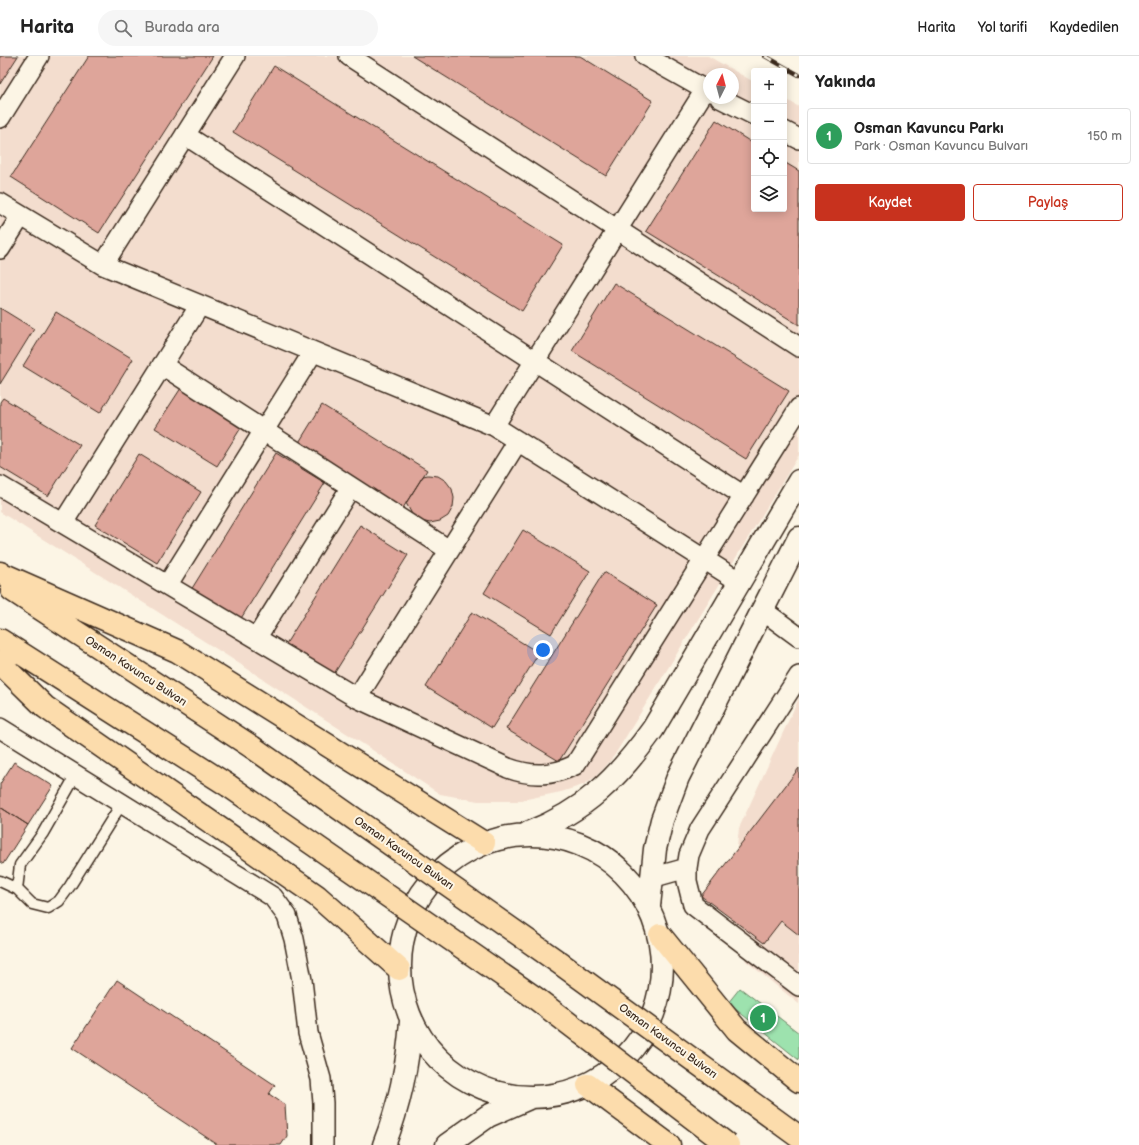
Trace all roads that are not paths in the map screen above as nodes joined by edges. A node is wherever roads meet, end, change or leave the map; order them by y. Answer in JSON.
{"nodes":[{"id":1,"x":39,"y":56,"type":"edge"},
{"id":2,"x":235,"y":56,"type":"edge"},
{"id":3,"x":349,"y":56,"type":"edge"},
{"id":4,"x":645,"y":56,"type":"edge"},
{"id":5,"x":703,"y":88,"type":"edge"},
{"id":6,"x":704,"y":104,"type":"edge"},
{"id":7,"x":733,"y":104,"type":"edge"},
{"id":8,"x":751,"y":113,"type":"edge"},
{"id":9,"x":0,"y":118,"type":"edge"},
{"id":10,"x":787,"y":133,"type":"edge"},
{"id":11,"x":185,"y":135,"type":"junction"},
{"id":12,"x":799,"y":139,"type":"edge"},
{"id":13,"x":0,"y":204,"type":"edge"},
{"id":14,"x":21,"y":216,"type":"junction"},
{"id":15,"x":617,"y":230,"type":"junction"},
{"id":16,"x":0,"y":249,"type":"edge"},
{"id":17,"x":103,"y":265,"type":"junction"},
{"id":18,"x":200,"y":305,"type":"junction"},
{"id":19,"x":799,"y":347,"type":"edge"},
{"id":20,"x":314,"y":352,"type":"junction"},
{"id":21,"x":534,"y":361,"type":"junction"},
{"id":22,"x":162,"y":365,"type":"junction"},
{"id":23,"x":799,"y":408,"type":"edge"},
{"id":24,"x":494,"y":426,"type":"junction"},
{"id":25,"x":264,"y":431,"type":"junction"},
{"id":26,"x":518,"y":441,"type":"junction"},
{"id":27,"x":799,"y":482,"type":"edge"},
{"id":28,"x":0,"y":486,"type":"edge"},
{"id":29,"x":351,"y":487,"type":"junction"},
{"id":30,"x":744,"y":496,"type":"junction"},
{"id":31,"x":63,"y":523,"type":"junction"},
{"id":32,"x":799,"y":538,"type":"edge"},
{"id":33,"x":449,"y":550,"type":"junction"},
{"id":34,"x":704,"y":560,"type":"junction"},
{"id":35,"x":0,"y":573,"type":"edge"},
{"id":36,"x":0,"y":582,"type":"edge"},
{"id":37,"x":740,"y":582,"type":"junction"},
{"id":38,"x":168,"y":584,"type":"junction"},
{"id":39,"x":762,"y":610,"type":"junction"},
{"id":40,"x":257,"y":637,"type":"junction"},
{"id":41,"x":799,"y":637,"type":"edge"},
{"id":42,"x":0,"y":640,"type":"edge"},
{"id":43,"x":0,"y":663,"type":"edge"},
{"id":44,"x":799,"y":676,"type":"edge"},
{"id":45,"x":357,"y":698,"type":"junction"},
{"id":46,"x":0,"y":728,"type":"edge"},
{"id":47,"x":76,"y":775,"type":"junction"},
{"id":48,"x":122,"y":803,"type":"junction"},
{"id":49,"x":524,"y":835,"type":"junction"},
{"id":50,"x":484,"y":843,"type":"junction"},
{"id":51,"x":687,"y":868,"type":"junction"},
{"id":52,"x":651,"y":878,"type":"junction"},
{"id":53,"x":0,"y":881,"type":"edge"},
{"id":54,"x":17,"y":889,"type":"junction"},
{"id":55,"x":649,"y":906,"type":"junction"},
{"id":56,"x":660,"y":935,"type":"junction"},
{"id":57,"x":399,"y":969,"type":"junction"},
{"id":58,"x":797,"y":981,"type":"edge"},
{"id":59,"x":411,"y":1021,"type":"junction"},
{"id":60,"x":799,"y":1081,"type":"edge"},
{"id":61,"x":588,"y":1085,"type":"junction"},
{"id":62,"x":529,"y":1098,"type":"junction"},
{"id":63,"x":799,"y":1137,"type":"edge"},
{"id":64,"x":323,"y":1145,"type":"edge"},
{"id":65,"x":384,"y":1145,"type":"edge"},
{"id":66,"x":447,"y":1145,"type":"edge"},
{"id":67,"x":669,"y":1145,"type":"edge"},
{"id":68,"x":728,"y":1145,"type":"edge"}],
"edges":[{"from":1,"to":9,"type":"street"},
{"from":2,"to":11,"type":"street"},
{"from":3,"to":15,"type":"street"},
{"from":4,"to":5,"type":"street"},
{"from":6,"to":15,"type":"street"},
{"from":7,"to":8,"type":"street"},
{"from":10,"to":12,"type":"street"},
{"from":11,"to":17,"type":"street"},
{"from":11,"to":21,"type":"street"},
{"from":13,"to":14,"type":"street"},
{"from":14,"to":16,"type":"street"},
{"from":14,"to":17,"type":"street"},
{"from":15,"to":19,"type":"street"},
{"from":15,"to":21,"type":"street"},
{"from":17,"to":18,"type":"street"},
{"from":18,"to":20,"type":"street"},
{"from":18,"to":22,"type":"street"},
{"from":20,"to":24,"type":"street"},
{"from":20,"to":25,"type":"street"},
{"from":21,"to":24,"type":"street"},
{"from":21,"to":30,"type":"street"},
{"from":22,"to":25,"type":"street"},
{"from":22,"to":31,"type":"street"},
{"from":23,"to":30,"type":"street"},
{"from":24,"to":26,"type":"street"},
{"from":25,"to":29,"type":"street"},
{"from":25,"to":38,"type":"street"},
{"from":26,"to":33,"type":"street"},
{"from":26,"to":34,"type":"street"},
{"from":27,"to":37,"type":"street"},
{"from":28,"to":31,"type":"street"},
{"from":29,"to":33,"type":"street"},
{"from":29,"to":40,"type":"street"},
{"from":30,"to":34,"type":"street"},
{"from":31,"to":38,"type":"street"},
{"from":32,"to":39,"type":"street"},
{"from":33,"to":45,"type":"street"},
{"from":34,"to":37,"type":"street"},
{"from":34,"to":45,"type":"street"},
{"from":35,"to":50,"type":"highway"},
{"from":36,"to":63,"type":"highway","name":"Osman Kavuncu Bulvarı","bridge":true},
{"from":37,"to":49,"type":"street"},
{"from":38,"to":40,"type":"street"},
{"from":39,"to":41,"type":"street"},
{"from":39,"to":52,"type":"street"},
{"from":40,"to":45,"type":"street"},
{"from":42,"to":68,"type":"highway","bridge":true},
{"from":43,"to":57,"type":"highway"},
{"from":44,"to":51,"type":"street"},
{"from":46,"to":47,"type":"street"},
{"from":47,"to":48,"type":"street"},
{"from":47,"to":54,"type":"lane"},
{"from":48,"to":54,"type":"lane"},
{"from":48,"to":64,"type":"street"},
{"from":49,"to":50,"type":"street"},
{"from":49,"to":55,"type":"street"},
{"from":50,"to":57,"type":"street"},
{"from":51,"to":52,"type":"street"},
{"from":51,"to":58,"type":"street"},
{"from":52,"to":55,"type":"street"},
{"from":53,"to":54,"type":"lane"},
{"from":55,"to":56,"type":"street"},
{"from":56,"to":60,"type":"highway"},
{"from":56,"to":61,"type":"street"},
{"from":57,"to":59,"type":"street"},
{"from":59,"to":62,"type":"street"},
{"from":59,"to":65,"type":"street"},
{"from":61,"to":62,"type":"street"},
{"from":61,"to":67,"type":"highway"},
{"from":62,"to":66,"type":"street"}]}
